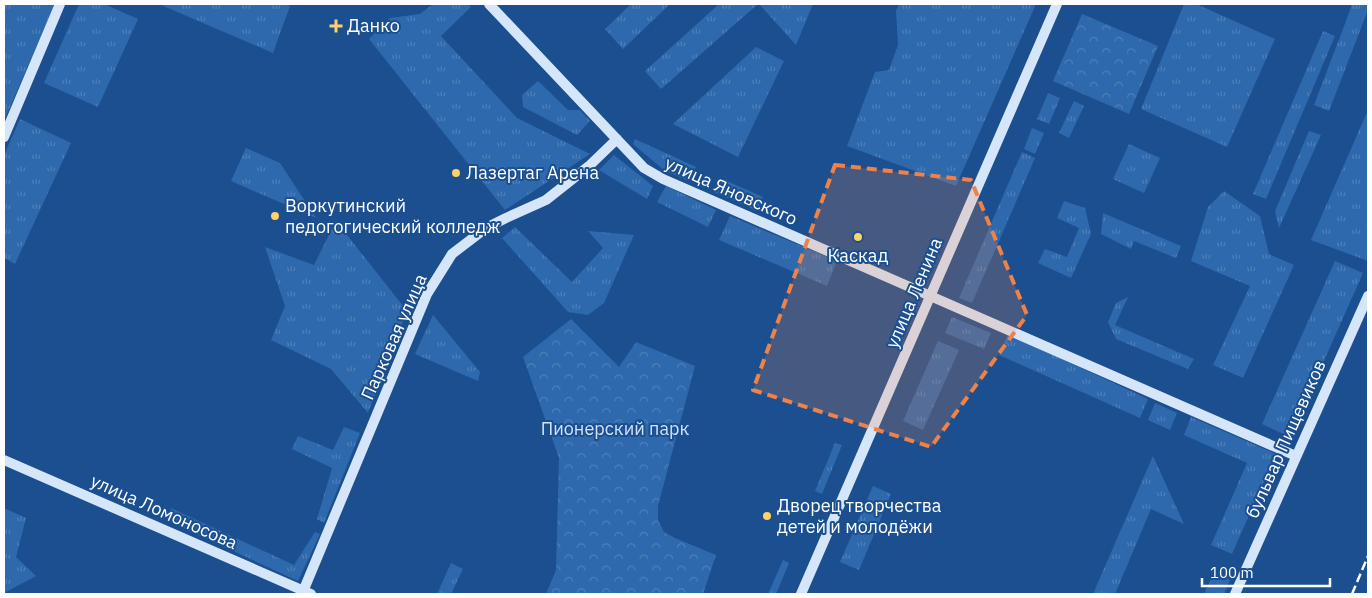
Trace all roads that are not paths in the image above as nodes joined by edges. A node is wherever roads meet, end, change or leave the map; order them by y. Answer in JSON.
{"nodes":[{"id":1,"x":60,"y":4,"type":"edge"},
{"id":2,"x":490,"y":4,"type":"edge"},
{"id":3,"x":1057,"y":4,"type":"edge"},
{"id":4,"x":4,"y":137,"type":"edge"},
{"id":5,"x":617,"y":139,"type":"junction"},
{"id":6,"x":930,"y":296,"type":"junction"},
{"id":7,"x":1368,"y":296,"type":"edge"},
{"id":8,"x":1296,"y":456,"type":"junction"},
{"id":9,"x":4,"y":460,"type":"edge"},
{"id":10,"x":305,"y":593,"type":"edge"},
{"id":11,"x":801,"y":594,"type":"edge"},
{"id":12,"x":1234,"y":594,"type":"edge"}],
"edges":[{"from":1,"to":4,"type":"main road"},
{"from":2,"to":5,"type":"main road","name":"улица Яновского"},
{"from":3,"to":6,"type":"main road","name":"улица Ленина"},
{"from":5,"to":6,"type":"main road","name":"улица Яновского"},
{"from":5,"to":10,"type":"main road","name":"Парковая улица"},
{"from":6,"to":8,"type":"main road","name":"улица Яновского"},
{"from":6,"to":11,"type":"main road","name":"улица Ленина"},
{"from":7,"to":8,"type":"main road","name":"бульвар Пищевиков"},
{"from":8,"to":12,"type":"main road","name":"бульвар Пищевиков"},
{"from":9,"to":10,"type":"main road","name":"улица Ломоносова"}]}
